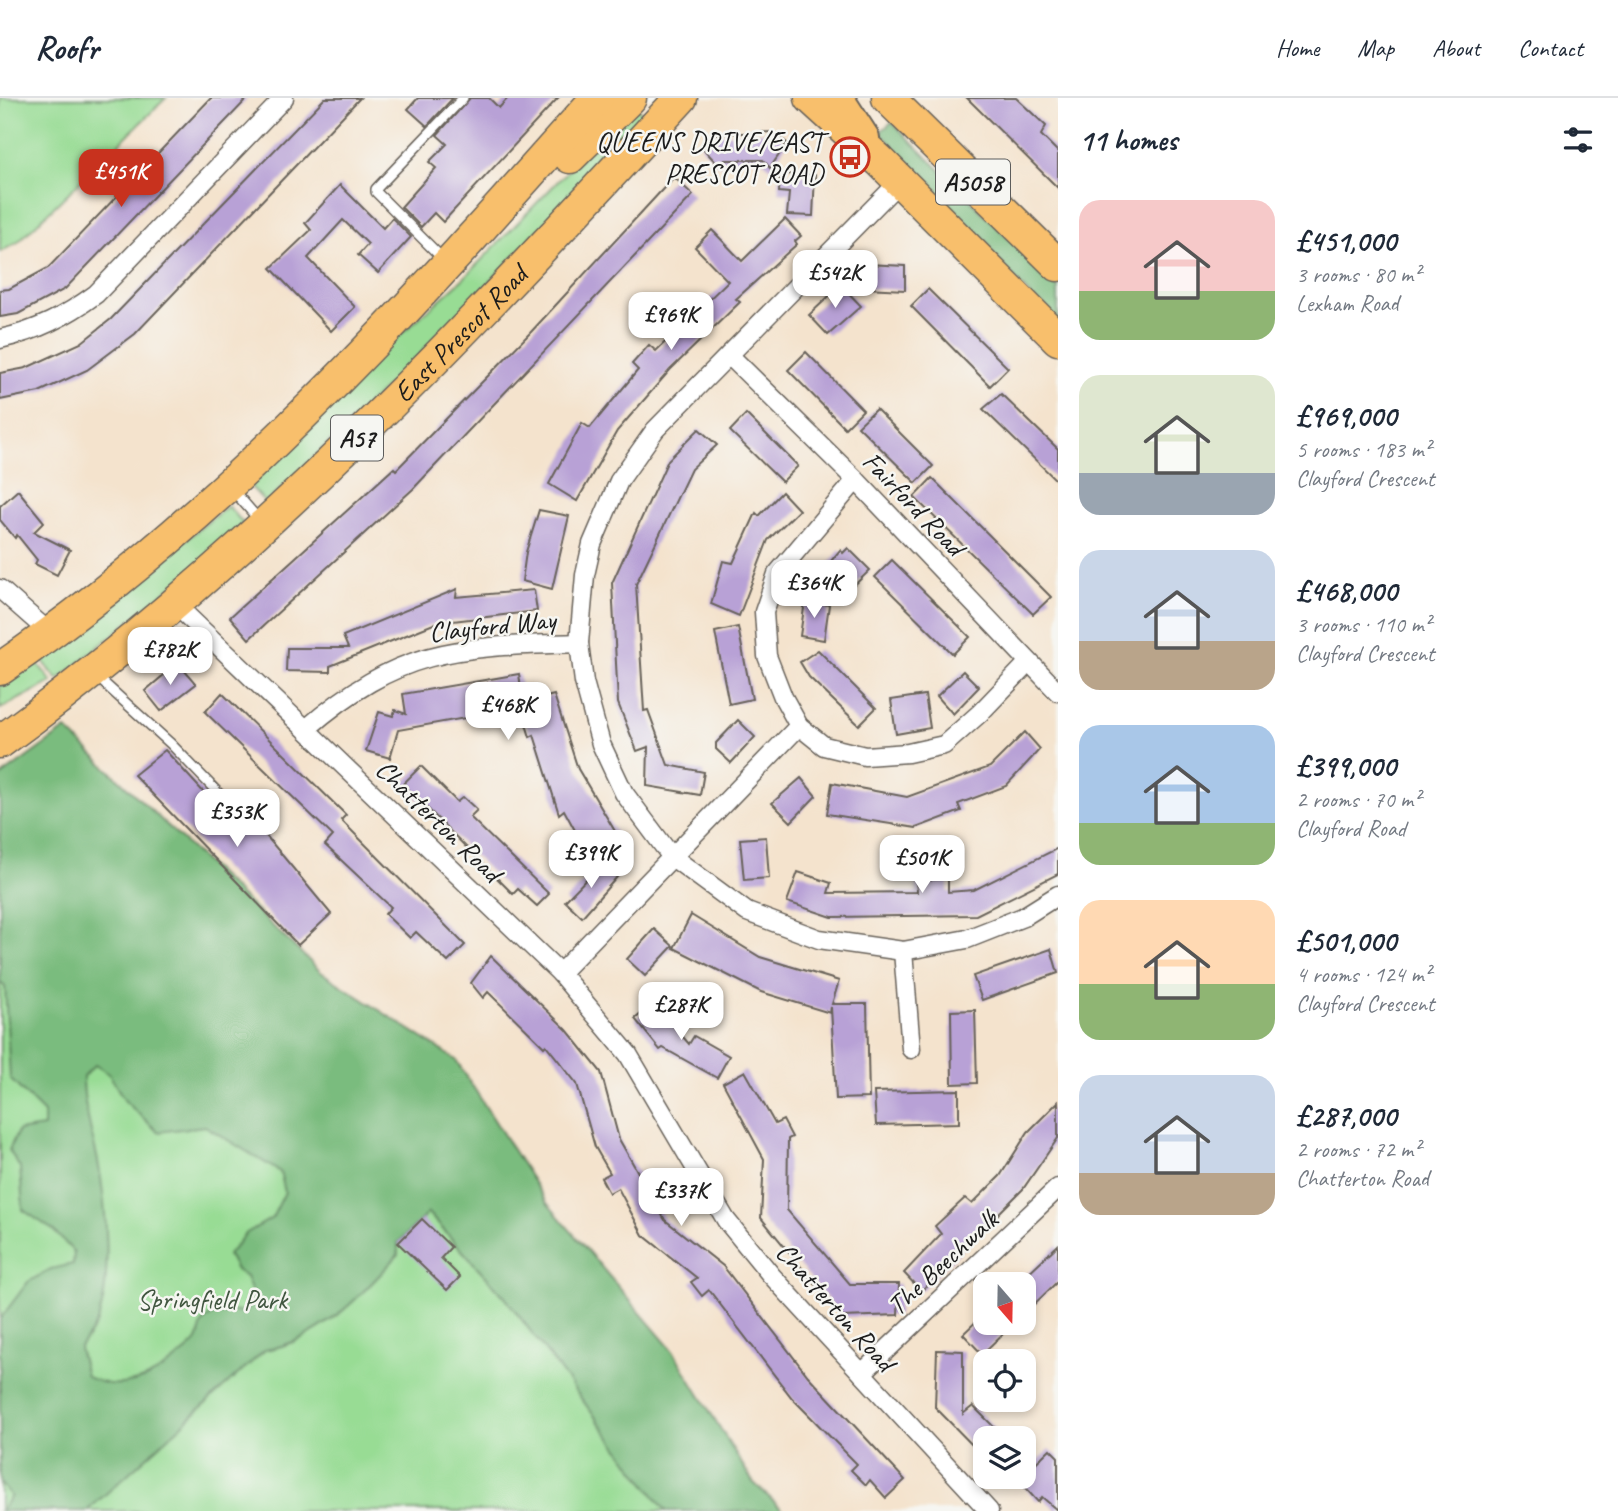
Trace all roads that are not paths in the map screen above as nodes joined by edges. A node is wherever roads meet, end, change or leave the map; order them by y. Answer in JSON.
{"nodes":[{"id":1,"x":284,"y":98,"type":"edge"},
{"id":2,"x":463,"y":98,"type":"edge"},
{"id":3,"x":597,"y":98,"type":"edge"},
{"id":4,"x":630,"y":98,"type":"edge"},
{"id":5,"x":681,"y":98,"type":"edge"},
{"id":6,"x":811,"y":98,"type":"edge"},
{"id":7,"x":839,"y":98,"type":"edge"},
{"id":8,"x":888,"y":98,"type":"edge"},
{"id":9,"x":890,"y":171,"type":"junction"},
{"id":10,"x":498,"y":210,"type":"junction"},
{"id":11,"x":447,"y":263,"type":"junction"},
{"id":12,"x":1058,"y":265,"type":"edge"},
{"id":13,"x":0,"y":339,"type":"edge"},
{"id":14,"x":1058,"y":339,"type":"edge"},
{"id":15,"x":729,"y":355,"type":"junction"},
{"id":16,"x":856,"y":480,"type":"junction"},
{"id":17,"x":229,"y":485,"type":"junction"},
{"id":18,"x":264,"y":526,"type":"junction"},
{"id":19,"x":0,"y":589,"type":"edge"},
{"id":20,"x":176,"y":605,"type":"junction"},
{"id":21,"x":51,"y":634,"type":"junction"},
{"id":22,"x":579,"y":643,"type":"junction"},
{"id":23,"x":1029,"y":662,"type":"junction"},
{"id":24,"x":0,"y":669,"type":"edge"},
{"id":25,"x":93,"y":672,"type":"junction"},
{"id":26,"x":1058,"y":692,"type":"edge"},
{"id":27,"x":799,"y":726,"type":"junction"},
{"id":28,"x":306,"y":729,"type":"junction"},
{"id":29,"x":0,"y":742,"type":"edge"},
{"id":30,"x":225,"y":800,"type":"dead end"},
{"id":31,"x":671,"y":856,"type":"junction"},
{"id":32,"x":1058,"y":895,"type":"edge"},
{"id":33,"x":903,"y":951,"type":"junction"},
{"id":34,"x":560,"y":974,"type":"junction"},
{"id":35,"x":911,"y":1049,"type":"dead end"},
{"id":36,"x":1058,"y":1188,"type":"edge"},
{"id":37,"x":862,"y":1373,"type":"junction"},
{"id":38,"x":989,"y":1511,"type":"edge"}],
"edges":[{"from":1,"to":13,"type":"street"},
{"from":2,"to":11,"type":"lane"},
{"from":3,"to":10,"type":"highway","name":"East Prescot Road","number":"A57"},
{"from":4,"to":10,"type":"highway"},
{"from":5,"to":18,"type":"highway","name":"East Prescot Road","number":"A57"},
{"from":6,"to":9,"type":"highway","number":"A5058"},
{"from":7,"to":9,"type":"main road"},
{"from":8,"to":12,"type":"highway","number":"A5058"},
{"from":9,"to":14,"type":"highway","number":"A5058"},
{"from":9,"to":15,"type":"street"},
{"from":10,"to":11,"type":"highway","name":"East Prescot Road","number":"A57"},
{"from":11,"to":17,"type":"highway","name":"East Prescot Road","number":"A57"},
{"from":15,"to":16,"type":"street","name":"Fairford Road"},
{"from":15,"to":22,"type":"street"},
{"from":16,"to":23,"type":"street","name":"Fairford Road"},
{"from":16,"to":27,"type":"street"},
{"from":17,"to":18,"type":"lane"},
{"from":17,"to":21,"type":"highway","name":"East Prescot Road","number":"A57"},
{"from":18,"to":20,"type":"highway","name":"East Prescot Road","number":"A57"},
{"from":19,"to":21,"type":"street"},
{"from":20,"to":25,"type":"highway","name":"East Prescot Road","number":"A57"},
{"from":20,"to":28,"type":"street","name":"Chatterton Road"},
{"from":21,"to":24,"type":"highway","name":"East Prescot Road","number":"A57"},
{"from":22,"to":28,"type":"street","name":"Clayford Way"},
{"from":22,"to":31,"type":"street"},
{"from":23,"to":26,"type":"street","name":"Fairford Road"},
{"from":23,"to":27,"type":"street"},
{"from":25,"to":29,"type":"highway","name":"East Prescot Road","number":"A57"},
{"from":25,"to":30,"type":"lane"},
{"from":27,"to":31,"type":"street"},
{"from":28,"to":34,"type":"street","name":"Chatterton Road"},
{"from":31,"to":33,"type":"street"},
{"from":31,"to":34,"type":"street"},
{"from":32,"to":33,"type":"street"},
{"from":33,"to":35,"type":"street"},
{"from":34,"to":37,"type":"street","name":"Chatterton Road"},
{"from":36,"to":37,"type":"street","name":"The Beechwalk"},
{"from":37,"to":38,"type":"street","name":"Chatterton Road"}]}
